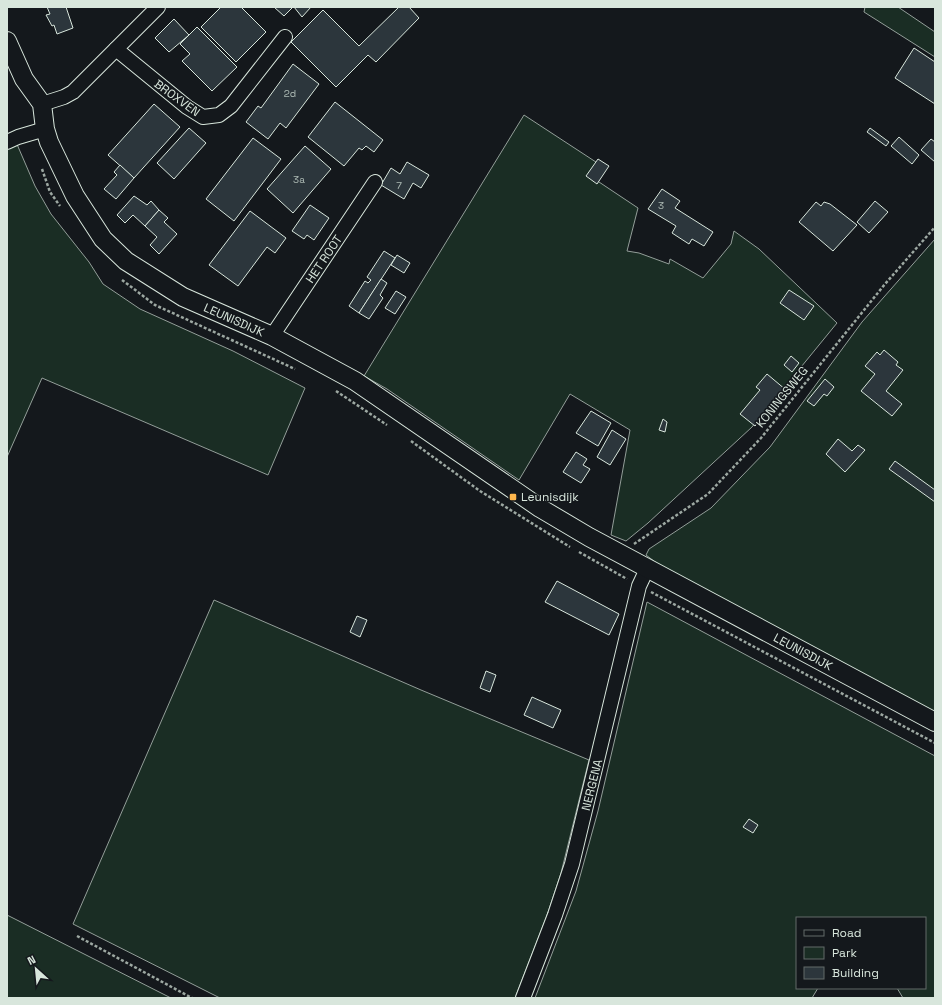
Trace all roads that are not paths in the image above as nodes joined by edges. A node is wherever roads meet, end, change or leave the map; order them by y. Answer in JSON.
{"nodes":[{"id":1,"x":158,"y":7,"type":"edge"},
{"id":2,"x":285,"y":37,"type":"dead end"},
{"id":3,"x":7,"y":41,"type":"edge"},
{"id":4,"x":116,"y":49,"type":"junction"},
{"id":5,"x":42,"y":104,"type":"junction"},
{"id":6,"x":45,"y":129,"type":"junction"},
{"id":7,"x":7,"y":142,"type":"edge"},
{"id":8,"x":375,"y":182,"type":"dead end"},
{"id":9,"x":272,"y":336,"type":"junction"},
{"id":10,"x":647,"y":569,"type":"junction"},
{"id":11,"x":935,"y":722,"type":"edge"},
{"id":12,"x":523,"y":998,"type":"edge"}],
"edges":[{"from":1,"to":4,"type":"street"},
{"from":2,"to":4,"type":"street","name":"BROXVEN"},
{"from":3,"to":5,"type":"street","name":"LEUNISDIJK"},
{"from":4,"to":5,"type":"street"},
{"from":5,"to":6,"type":"street","name":"LEUNISDIJK"},
{"from":6,"to":7,"type":"street"},
{"from":6,"to":9,"type":"street","name":"LEUNISDIJK"},
{"from":8,"to":9,"type":"street","name":"HET ROOT"},
{"from":9,"to":10,"type":"street","name":"LEUNISDIJK"},
{"from":10,"to":11,"type":"street","name":"LEUNISDIJK"},
{"from":10,"to":12,"type":"street","name":"NERGENA"}]}
